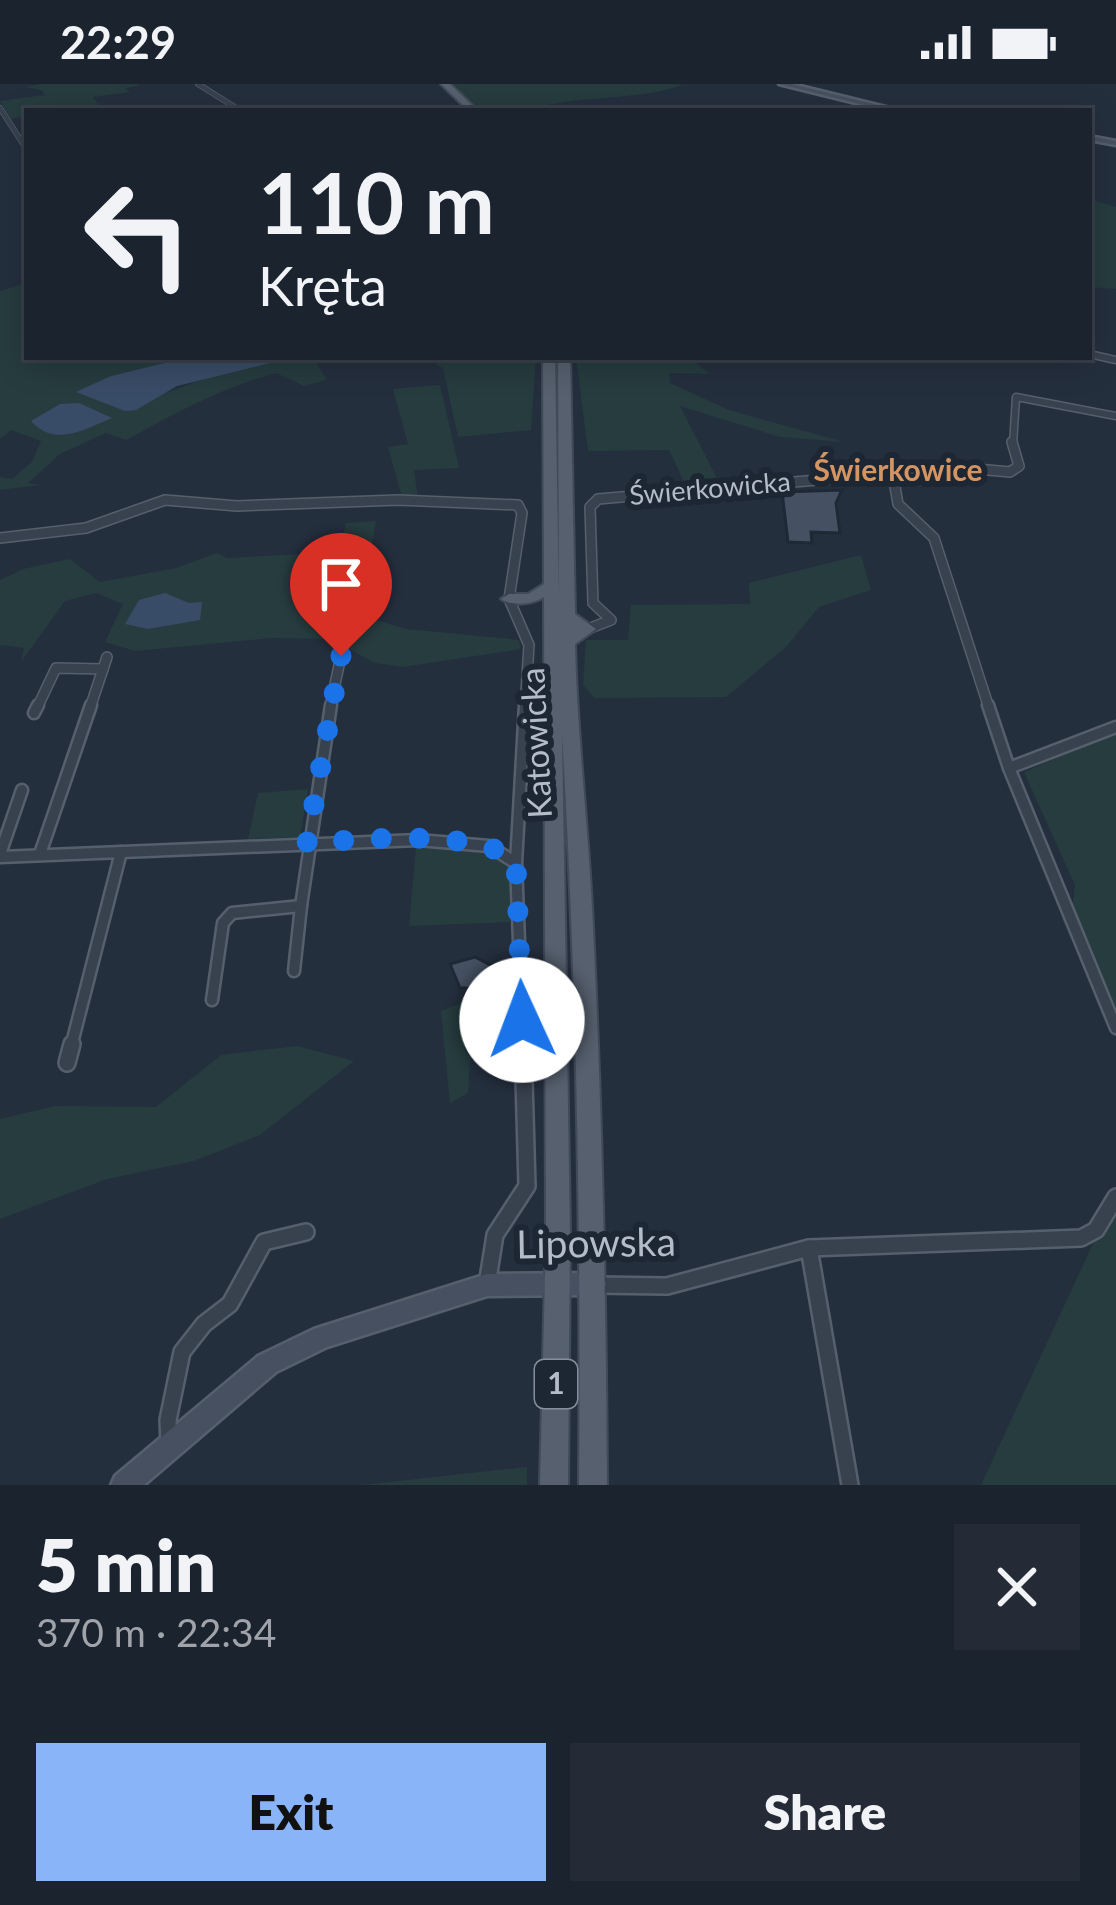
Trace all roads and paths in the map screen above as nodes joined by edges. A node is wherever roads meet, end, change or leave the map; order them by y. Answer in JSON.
{"nodes":[{"id":1,"x":198,"y":84,"type":"edge"},
{"id":2,"x":435,"y":84,"type":"edge"},
{"id":3,"x":445,"y":84,"type":"edge"},
{"id":4,"x":783,"y":84,"type":"edge"},
{"id":5,"x":0,"y":108,"type":"edge"},
{"id":6,"x":236,"y":108,"type":"edge"},
{"id":7,"x":461,"y":108,"type":"edge"},
{"id":8,"x":471,"y":108,"type":"edge"},
{"id":9,"x":885,"y":108,"type":"edge"},
{"id":10,"x":24,"y":145,"type":"edge"},
{"id":11,"x":549,"y":360,"type":"edge"},
{"id":12,"x":564,"y":360,"type":"edge"},
{"id":13,"x":1116,"y":416,"type":"edge"},
{"id":14,"x":893,"y":476,"type":"junction"},
{"id":15,"x":0,"y":538,"type":"edge"},
{"id":16,"x":550,"y":586,"type":"junction"},
{"id":17,"x":509,"y":599,"type":"junction"},
{"id":18,"x":578,"y":636,"type":"junction"},
{"id":19,"x":341,"y":656,"type":"dead end"},
{"id":20,"x":34,"y":713,"type":"dead end"},
{"id":21,"x":1116,"y":728,"type":"edge"},
{"id":22,"x":1009,"y":768,"type":"junction"},
{"id":23,"x":22,"y":790,"type":"dead end"},
{"id":24,"x":307,"y":843,"type":"junction"},
{"id":25,"x":121,"y":852,"type":"junction"},
{"id":26,"x":40,"y":854,"type":"junction"},
{"id":27,"x":0,"y":855,"type":"edge"},
{"id":28,"x":516,"y":862,"type":"junction"},
{"id":29,"x":302,"y":906,"type":"junction"},
{"id":30,"x":294,"y":971,"type":"dead end"},
{"id":31,"x":212,"y":1000,"type":"dead end"},
{"id":32,"x":1116,"y":1028,"type":"edge"},
{"id":33,"x":67,"y":1063,"type":"dead end"},
{"id":34,"x":1116,"y":1197,"type":"edge"},
{"id":35,"x":305,"y":1232,"type":"dead end"},
{"id":36,"x":809,"y":1248,"type":"junction"},
{"id":37,"x":558,"y":1283,"type":"junction"},
{"id":38,"x":487,"y":1285,"type":"junction"},
{"id":39,"x":593,"y":1285,"type":"junction"},
{"id":40,"x":170,"y":1448,"type":"junction"},
{"id":41,"x":124,"y":1485,"type":"edge"},
{"id":42,"x":554,"y":1485,"type":"edge"},
{"id":43,"x":593,"y":1485,"type":"edge"},
{"id":44,"x":850,"y":1485,"type":"edge"}],
"edges":[{"from":1,"to":6,"type":"street"},
{"from":2,"to":7,"type":"main road"},
{"from":3,"to":8,"type":"main road"},
{"from":4,"to":9,"type":"street"},
{"from":5,"to":10,"type":"street"},
{"from":11,"to":16,"type":"main road","name":"Katowicka","number":"1"},
{"from":12,"to":18,"type":"main road","name":"Katowicka","number":"1"},
{"from":13,"to":14,"type":"street","name":"Świerkowicka"},
{"from":14,"to":18,"type":"street","name":"Świerkowicka"},
{"from":14,"to":22,"type":"street"},
{"from":15,"to":17,"type":"street"},
{"from":16,"to":17,"type":"main road"},
{"from":16,"to":37,"type":"main road","name":"Katowicka","number":"1"},
{"from":17,"to":28,"type":"street"},
{"from":18,"to":39,"type":"main road","name":"Katowicka","number":"1"},
{"from":19,"to":24,"type":"street"},
{"from":20,"to":26,"type":"street"},
{"from":21,"to":22,"type":"street"},
{"from":22,"to":32,"type":"street"},
{"from":23,"to":27,"type":"street"},
{"from":24,"to":25,"type":"street"},
{"from":24,"to":28,"type":"street"},
{"from":24,"to":29,"type":"street"},
{"from":25,"to":26,"type":"street"},
{"from":25,"to":33,"type":"street"},
{"from":26,"to":27,"type":"street"},
{"from":28,"to":38,"type":"street"},
{"from":29,"to":30,"type":"street"},
{"from":29,"to":31,"type":"street"},
{"from":34,"to":36,"type":"street","name":"Lipowska"},
{"from":35,"to":40,"type":"street"},
{"from":36,"to":39,"type":"street","name":"Lipowska"},
{"from":36,"to":44,"type":"street"},
{"from":37,"to":38,"type":"street","name":"Lipowska"},
{"from":37,"to":39,"type":"street","name":"Lipowska"},
{"from":37,"to":42,"type":"main road","name":"Katowicka","number":"1"},
{"from":38,"to":40,"type":"street","name":"Lipowska"},
{"from":39,"to":43,"type":"main road","name":"Katowicka","number":"1"},
{"from":40,"to":41,"type":"street","name":"Lipowska"}]}
